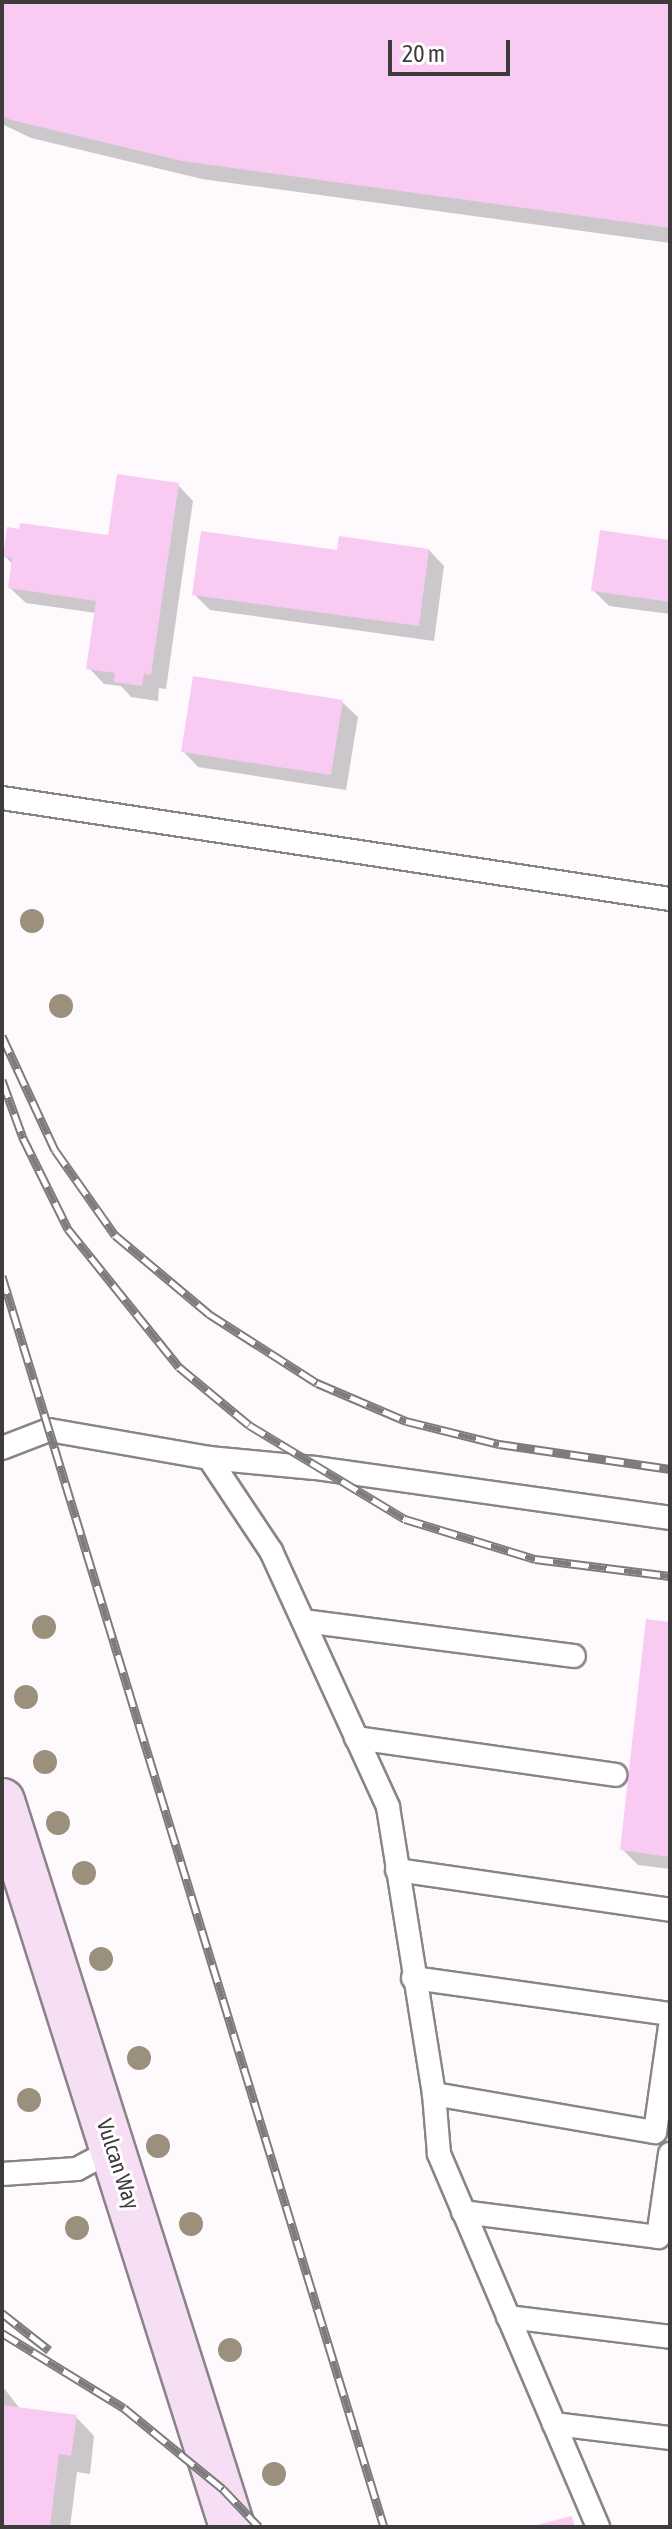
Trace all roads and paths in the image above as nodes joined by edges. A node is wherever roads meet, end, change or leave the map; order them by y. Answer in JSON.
{"nodes":[{"id":1,"x":2,"y":798,"type":"edge"},
{"id":2,"x":670,"y":899,"type":"edge"},
{"id":3,"x":2,"y":1448,"type":"edge"},
{"id":4,"x":209,"y":1458,"type":"junction"},
{"id":5,"x":670,"y":1518,"type":"edge"},
{"id":6,"x":304,"y":1621,"type":"junction"},
{"id":7,"x":574,"y":1656,"type":"dead end"},
{"id":8,"x":356,"y":1738,"type":"junction"},
{"id":9,"x":615,"y":1775,"type":"dead end"},
{"id":10,"x":2,"y":1801,"type":"edge"},
{"id":11,"x":397,"y":1870,"type":"junction"},
{"id":12,"x":670,"y":1910,"type":"edge"},
{"id":13,"x":413,"y":1978,"type":"junction"},
{"id":14,"x":670,"y":2014,"type":"edge"},
{"id":15,"x":670,"y":2027,"type":"edge"},
{"id":16,"x":434,"y":2094,"type":"junction"},
{"id":17,"x":665,"y":2145,"type":"edge"},
{"id":18,"x":114,"y":2149,"type":"junction"},
{"id":19,"x":2,"y":2174,"type":"edge"},
{"id":20,"x":463,"y":2212,"type":"junction"},
{"id":21,"x":508,"y":2317,"type":"junction"},
{"id":22,"x":670,"y":2337,"type":"edge"},
{"id":23,"x":554,"y":2424,"type":"junction"},
{"id":24,"x":670,"y":2438,"type":"edge"},
{"id":25,"x":232,"y":2527,"type":"edge"},
{"id":26,"x":598,"y":2527,"type":"edge"}],
"edges":[{"from":1,"to":2,"type":"lane"},
{"from":3,"to":4,"type":"lane"},
{"from":4,"to":5,"type":"lane"},
{"from":4,"to":6,"type":"lane"},
{"from":6,"to":7,"type":"lane"},
{"from":6,"to":8,"type":"lane"},
{"from":8,"to":9,"type":"lane"},
{"from":8,"to":11,"type":"lane"},
{"from":10,"to":18,"type":"street","name":"Vulcan Way"},
{"from":11,"to":12,"type":"lane"},
{"from":11,"to":13,"type":"lane"},
{"from":13,"to":14,"type":"lane"},
{"from":13,"to":16,"type":"lane"},
{"from":15,"to":17,"type":"lane"},
{"from":16,"to":17,"type":"lane"},
{"from":16,"to":20,"type":"lane"},
{"from":17,"to":20,"type":"lane"},
{"from":18,"to":19,"type":"lane"},
{"from":18,"to":25,"type":"street","name":"Vulcan Way"},
{"from":20,"to":21,"type":"lane"},
{"from":21,"to":22,"type":"lane"},
{"from":21,"to":23,"type":"lane"},
{"from":23,"to":24,"type":"lane"},
{"from":23,"to":26,"type":"lane"}]}
